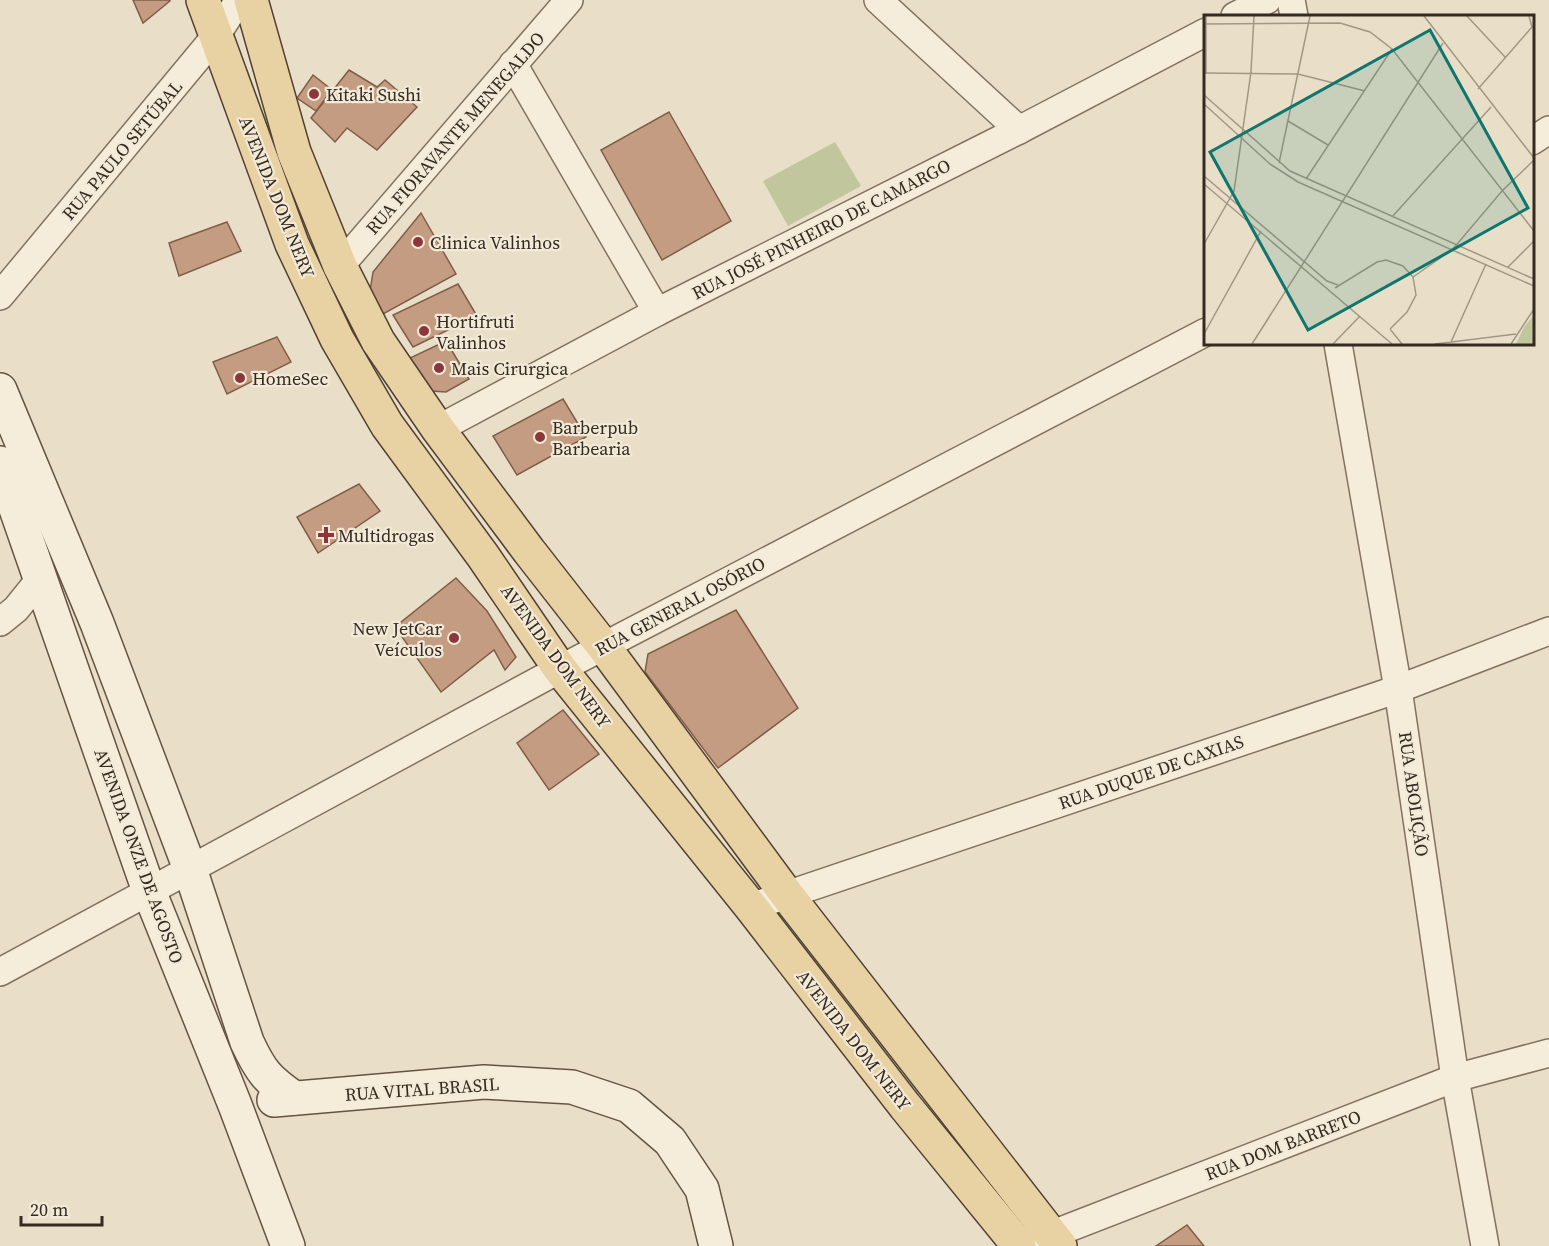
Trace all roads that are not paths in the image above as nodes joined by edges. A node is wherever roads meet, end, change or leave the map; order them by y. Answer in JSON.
{"nodes":[{"id":1,"x":203,"y":0,"type":"edge"},
{"id":2,"x":239,"y":0,"type":"edge"},
{"id":3,"x":251,"y":0,"type":"edge"},
{"id":4,"x":569,"y":0,"type":"edge"},
{"id":5,"x":878,"y":0,"type":"edge"},
{"id":6,"x":1267,"y":0,"type":"edge"},
{"id":7,"x":1291,"y":0,"type":"edge"},
{"id":8,"x":1237,"y":15,"type":"edge"},
{"id":9,"x":1294,"y":15,"type":"edge"},
{"id":10,"x":1204,"y":33,"type":"edge"},
{"id":11,"x":215,"y":37,"type":"junction"},
{"id":12,"x":513,"y":64,"type":"junction"},
{"id":13,"x":1019,"y":130,"type":"junction"},
{"id":14,"x":1549,"y":130,"type":"edge"},
{"id":15,"x":1534,"y":140,"type":"edge"},
{"id":16,"x":340,"y":266,"type":"junction"},
{"id":17,"x":0,"y":296,"type":"edge"},
{"id":18,"x":657,"y":312,"type":"junction"},
{"id":19,"x":1204,"y":333,"type":"edge"},
{"id":20,"x":1338,"y":345,"type":"edge"},
{"id":21,"x":0,"y":390,"type":"edge"},
{"id":22,"x":438,"y":429,"type":"junction"},
{"id":23,"x":0,"y":463,"type":"edge"},
{"id":24,"x":41,"y":578,"type":"junction"},
{"id":25,"x":0,"y":622,"type":"edge"},
{"id":26,"x":1549,"y":631,"type":"edge"},
{"id":27,"x":604,"y":647,"type":"junction"},
{"id":28,"x":560,"y":669,"type":"junction"},
{"id":29,"x":1398,"y":689,"type":"junction"},
{"id":30,"x":190,"y":869,"type":"junction"},
{"id":31,"x":149,"y":891,"type":"junction"},
{"id":32,"x":787,"y":895,"type":"junction"},
{"id":33,"x":750,"y":907,"type":"junction"},
{"id":34,"x":0,"y":972,"type":"edge"},
{"id":35,"x":1549,"y":1053,"type":"edge"},
{"id":36,"x":1455,"y":1077,"type":"junction"},
{"id":37,"x":294,"y":1098,"type":"junction"},
{"id":38,"x":235,"y":1105,"type":"junction"},
{"id":39,"x":1056,"y":1241,"type":"edge"},
{"id":40,"x":288,"y":1246,"type":"edge"},
{"id":41,"x":716,"y":1246,"type":"edge"},
{"id":42,"x":1019,"y":1246,"type":"edge"},
{"id":43,"x":1485,"y":1246,"type":"edge"}],
"edges":[{"from":1,"to":11,"type":"main road","name":"AVENIDA DOM NERY"},
{"from":2,"to":11,"type":"street","name":"RUA PAULO SETÚBAL"},
{"from":3,"to":16,"type":"main road","name":"AVENIDA DOM NERY"},
{"from":4,"to":12,"type":"street","name":"RUA FIORAVANTE MENEGALDO"},
{"from":5,"to":13,"type":"street"},
{"from":6,"to":8,"type":"street"},
{"from":7,"to":9,"type":"street"},
{"from":10,"to":13,"type":"street","name":"RUA JOSÉ PINHEIRO DE CAMARGO"},
{"from":11,"to":17,"type":"street","name":"RUA PAULO SETÚBAL"},
{"from":11,"to":28,"type":"main road","name":"AVENIDA DOM NERY"},
{"from":12,"to":16,"type":"street","name":"RUA FIORAVANTE MENEGALDO"},
{"from":12,"to":18,"type":"street"},
{"from":13,"to":18,"type":"street","name":"RUA JOSÉ PINHEIRO DE CAMARGO"},
{"from":14,"to":15,"type":"street"},
{"from":16,"to":22,"type":"main road","name":"AVENIDA DOM NERY"},
{"from":18,"to":22,"type":"street","name":"RUA JOSÉ PINHEIRO DE CAMARGO"},
{"from":19,"to":27,"type":"street","name":"RUA GENERAL OSÓRIO"},
{"from":20,"to":29,"type":"street","name":"RUA ABOLIÇÃO"},
{"from":21,"to":30,"type":"main road"},
{"from":22,"to":27,"type":"main road","name":"AVENIDA DOM NERY"},
{"from":23,"to":24,"type":"main road","name":"AVENIDA ONZE DE AGOSTO"},
{"from":24,"to":25,"type":"street"},
{"from":24,"to":31,"type":"main road","name":"AVENIDA ONZE DE AGOSTO"},
{"from":26,"to":29,"type":"street","name":"RUA DUQUE DE CAXIAS"},
{"from":27,"to":28,"type":"street","name":"RUA GENERAL OSÓRIO"},
{"from":27,"to":32,"type":"main road","name":"AVENIDA DOM NERY"},
{"from":28,"to":30,"type":"street","name":"RUA GENERAL OSÓRIO"},
{"from":28,"to":33,"type":"main road","name":"AVENIDA DOM NERY"},
{"from":29,"to":32,"type":"street","name":"RUA DUQUE DE CAXIAS"},
{"from":29,"to":36,"type":"street","name":"RUA ABOLIÇÃO"},
{"from":30,"to":31,"type":"street","name":"RUA GENERAL OSÓRIO"},
{"from":30,"to":37,"type":"main road"},
{"from":31,"to":34,"type":"street","name":"RUA GENERAL OSÓRIO"},
{"from":31,"to":38,"type":"main road","name":"AVENIDA ONZE DE AGOSTO"},
{"from":32,"to":33,"type":"street","name":"RUA DUQUE DE CAXIAS"},
{"from":32,"to":39,"type":"main road","name":"AVENIDA DOM NERY"},
{"from":33,"to":42,"type":"main road","name":"AVENIDA DOM NERY"},
{"from":35,"to":36,"type":"street","name":"RUA DOM BARRETO"},
{"from":36,"to":39,"type":"street","name":"RUA DOM BARRETO"},
{"from":36,"to":43,"type":"street","name":"RUA ABOLIÇÃO"},
{"from":37,"to":38,"type":"main road","name":"RUA VITAL BRASIL"},
{"from":37,"to":41,"type":"main road","name":"RUA VITAL BRASIL"},
{"from":38,"to":40,"type":"main road","name":"AVENIDA ONZE DE AGOSTO"},
{"from":39,"to":42,"type":"street","name":"RUA DOM BARRETO"}]}
